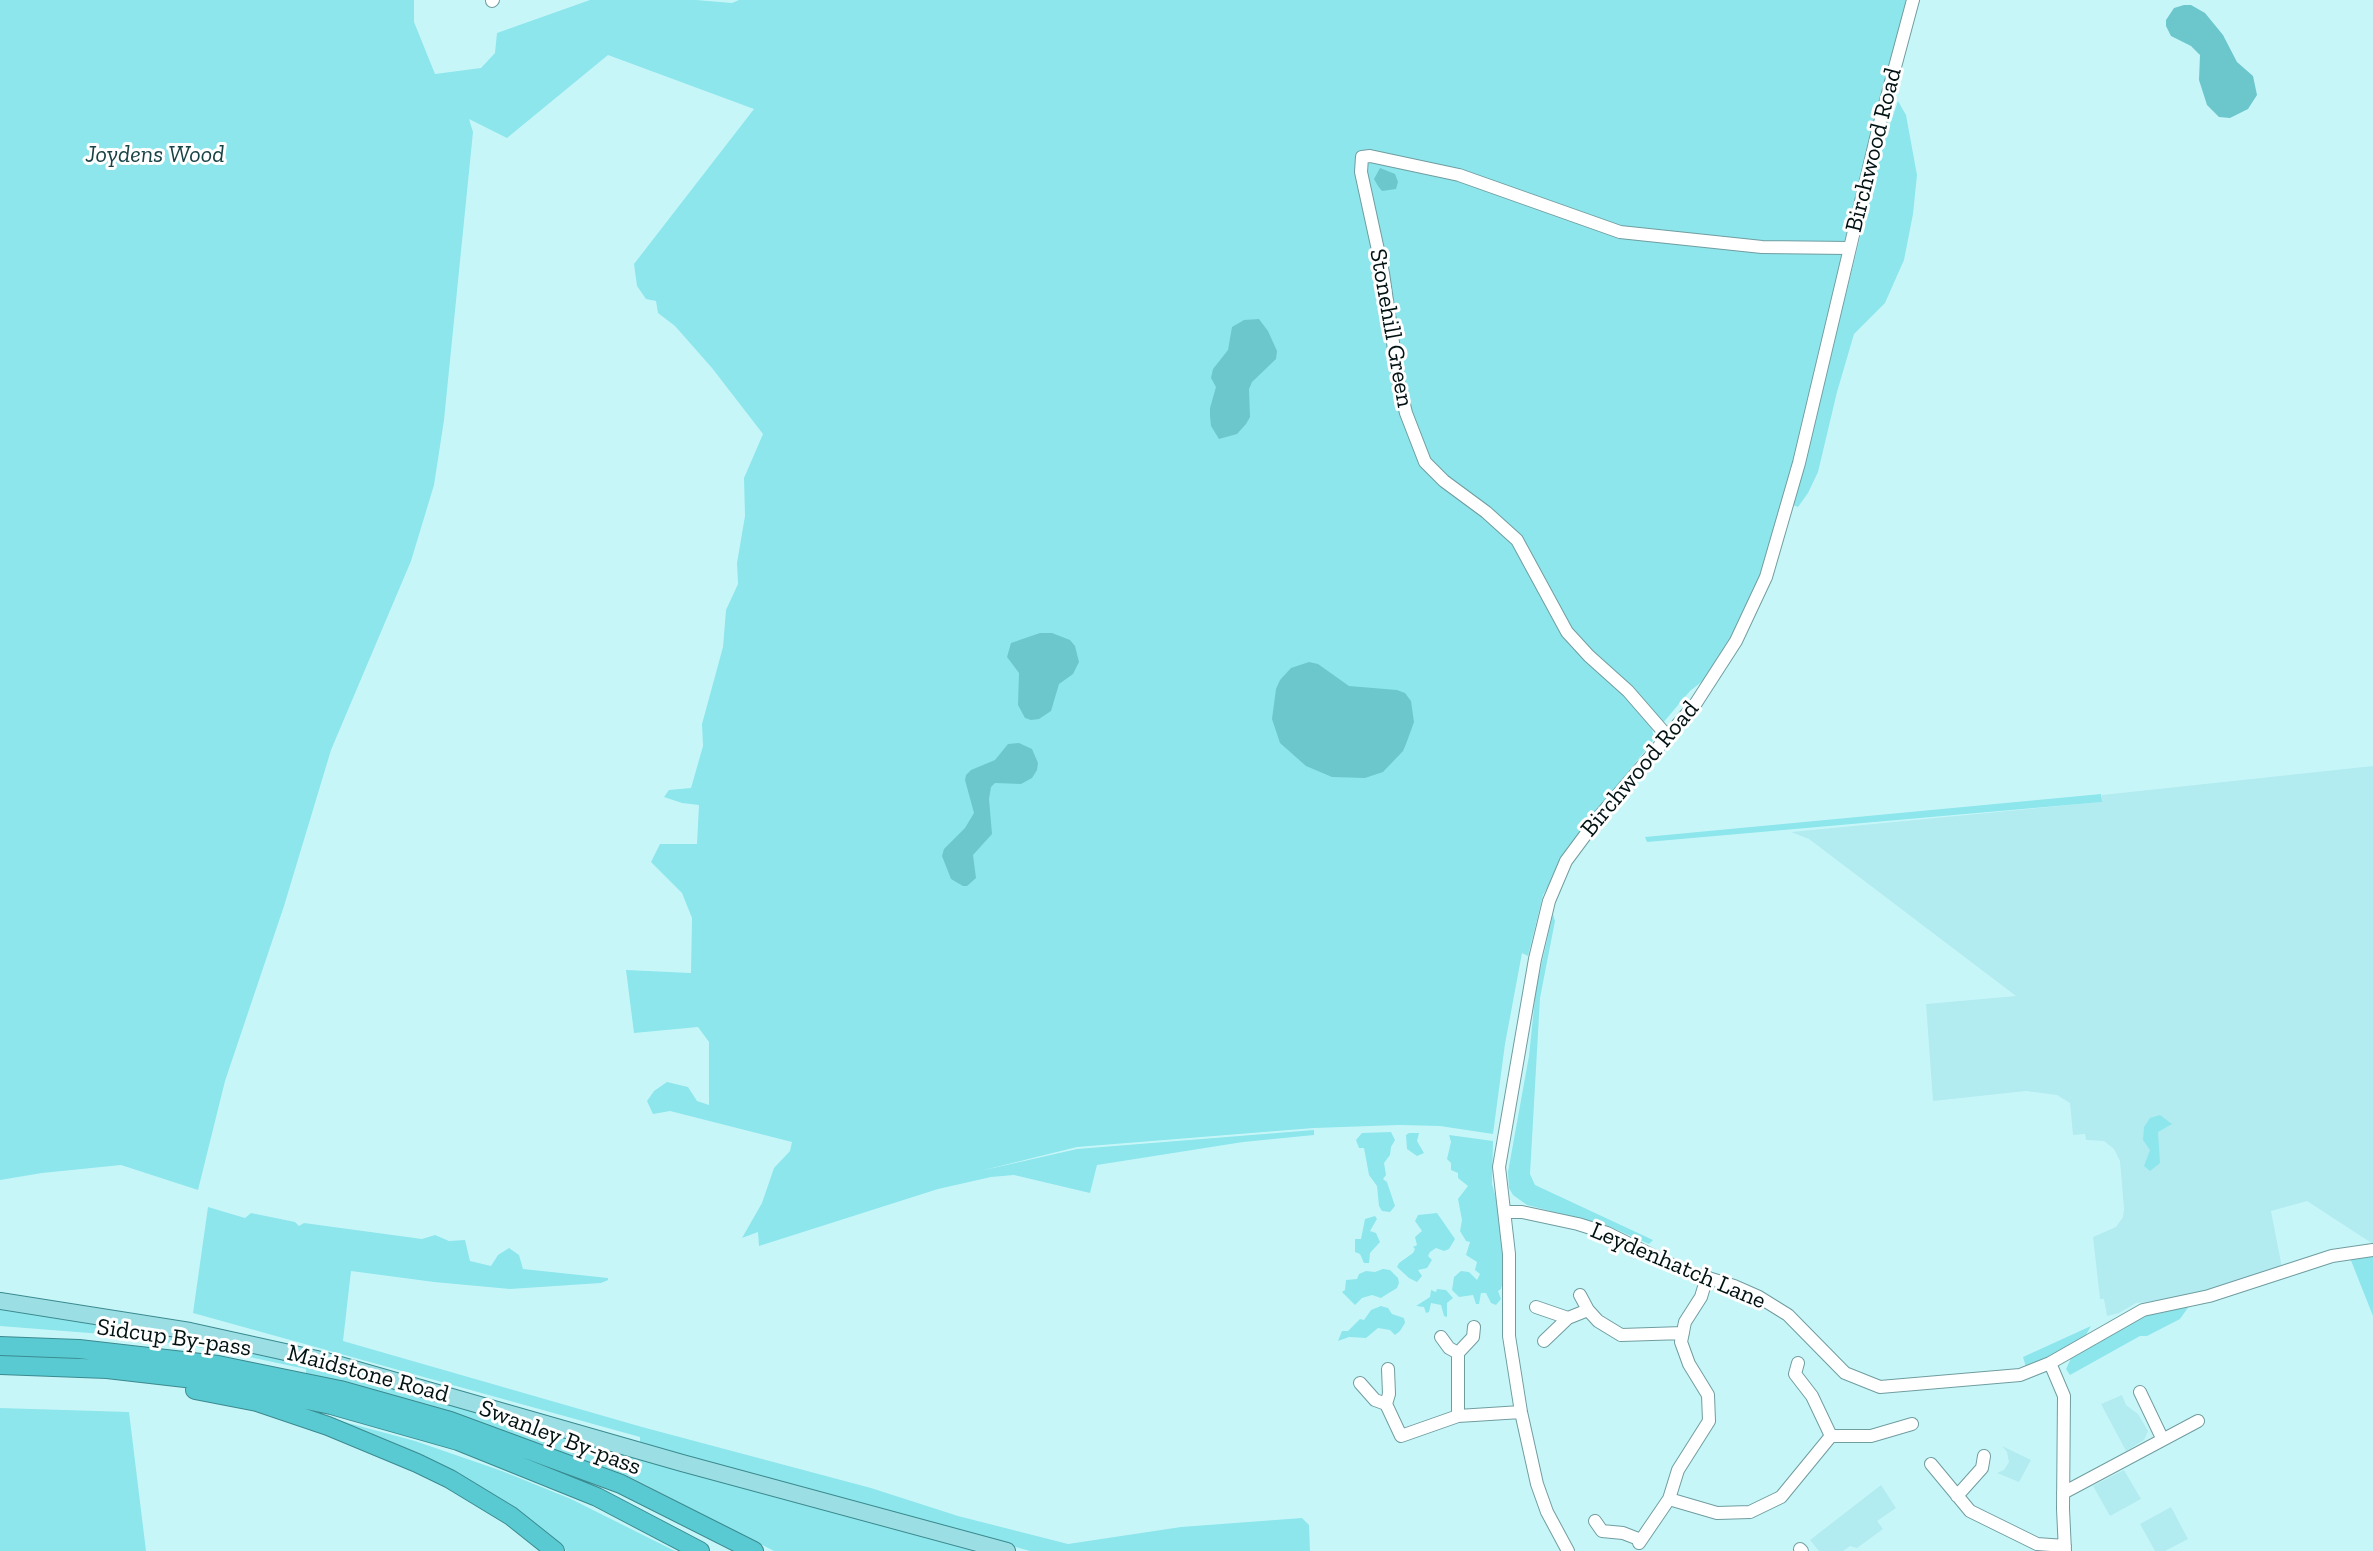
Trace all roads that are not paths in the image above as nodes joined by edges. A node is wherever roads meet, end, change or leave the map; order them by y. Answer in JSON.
{"nodes":[{"id":1,"x":1913,"y":0,"type":"edge"},
{"id":2,"x":1849,"y":248,"type":"junction"},
{"id":3,"x":1668,"y":737,"type":"junction"},
{"id":4,"x":1506,"y":1212,"type":"junction"},
{"id":5,"x":2373,"y":1250,"type":"edge"},
{"id":6,"x":1707,"y":1277,"type":"junction"},
{"id":7,"x":1580,"y":1295,"type":"dead end"},
{"id":8,"x":0,"y":1301,"type":"edge"},
{"id":9,"x":1536,"y":1307,"type":"dead end"},
{"id":10,"x":1588,"y":1310,"type":"junction"},
{"id":11,"x":1568,"y":1318,"type":"junction"},
{"id":12,"x":1474,"y":1327,"type":"dead end"},
{"id":13,"x":1683,"y":1333,"type":"junction"},
{"id":14,"x":0,"y":1336,"type":"edge"},
{"id":15,"x":1441,"y":1337,"type":"dead end"},
{"id":16,"x":1544,"y":1341,"type":"dead end"},
{"id":17,"x":0,"y":1346,"type":"edge"},
{"id":18,"x":79,"y":1349,"type":"junction"},
{"id":19,"x":1458,"y":1353,"type":"junction"},
{"id":20,"x":2050,"y":1363,"type":"junction"},
{"id":21,"x":0,"y":1365,"type":"edge"},
{"id":22,"x":107,"y":1369,"type":"junction"},
{"id":23,"x":1388,"y":1369,"type":"dead end"},
{"id":24,"x":1792,"y":1371,"type":"dead end"},
{"id":25,"x":1360,"y":1383,"type":"dead end"},
{"id":26,"x":2140,"y":1392,"type":"dead end"},
{"id":27,"x":336,"y":1397,"type":"junction"},
{"id":28,"x":1386,"y":1404,"type":"junction"},
{"id":29,"x":1521,"y":1412,"type":"junction"},
{"id":30,"x":1458,"y":1416,"type":"junction"},
{"id":31,"x":2198,"y":1421,"type":"dead end"},
{"id":32,"x":1912,"y":1424,"type":"dead end"},
{"id":33,"x":1831,"y":1436,"type":"junction"},
{"id":34,"x":2162,"y":1438,"type":"junction"},
{"id":35,"x":1984,"y":1456,"type":"dead end"},
{"id":36,"x":1931,"y":1464,"type":"dead end"},
{"id":37,"x":2063,"y":1493,"type":"junction"},
{"id":38,"x":1957,"y":1496,"type":"junction"},
{"id":39,"x":1669,"y":1499,"type":"junction"},
{"id":40,"x":1595,"y":1521,"type":"dead end"},
{"id":41,"x":2065,"y":1549,"type":"edge"},
{"id":42,"x":555,"y":1551,"type":"edge"},
{"id":43,"x":700,"y":1551,"type":"edge"},
{"id":44,"x":754,"y":1551,"type":"edge"},
{"id":45,"x":1007,"y":1551,"type":"edge"},
{"id":46,"x":1568,"y":1551,"type":"edge"}],
"edges":[{"from":1,"to":2,"type":"street","name":"Birchwood Road"},
{"from":2,"to":3,"type":"street","name":"Birchwood Road"},
{"from":2,"to":3,"type":"street","name":"Stonehill Green"},
{"from":3,"to":4,"type":"street","name":"Birchwood Road"},
{"from":4,"to":6,"type":"street","name":"Leydenhatch Lane"},
{"from":4,"to":29,"type":"street","name":"Birchwood Road"},
{"from":5,"to":20,"type":"street","name":"Leydenhatch Lane"},
{"from":6,"to":13,"type":"street"},
{"from":6,"to":20,"type":"street","name":"Leydenhatch Lane"},
{"from":7,"to":10,"type":"street"},
{"from":8,"to":45,"type":"main road","name":"Maidstone Road"},
{"from":9,"to":11,"type":"street"},
{"from":10,"to":11,"type":"street"},
{"from":10,"to":13,"type":"street"},
{"from":11,"to":16,"type":"street"},
{"from":12,"to":19,"type":"street"},
{"from":13,"to":39,"type":"street"},
{"from":14,"to":18,"type":"highway"},
{"from":15,"to":19,"type":"street"},
{"from":17,"to":18,"type":"highway","name":"Sidcup By-pass"},
{"from":18,"to":27,"type":"highway","name":"Sidcup By-pass"},
{"from":19,"to":30,"type":"street"},
{"from":20,"to":37,"type":"street"},
{"from":21,"to":22,"type":"highway","name":"Sidcup By-pass"},
{"from":22,"to":27,"type":"highway","name":"Sidcup By-pass"},
{"from":22,"to":42,"type":"highway"},
{"from":23,"to":28,"type":"street"},
{"from":24,"to":33,"type":"street"},
{"from":25,"to":28,"type":"street"},
{"from":26,"to":34,"type":"street"},
{"from":27,"to":43,"type":"highway","name":"Swanley By-pass"},
{"from":27,"to":44,"type":"highway","name":"Swanley By-pass"},
{"from":28,"to":30,"type":"street"},
{"from":29,"to":30,"type":"street"},
{"from":29,"to":46,"type":"street","name":"Birchwood Road"},
{"from":31,"to":34,"type":"street"},
{"from":32,"to":33,"type":"street"},
{"from":33,"to":39,"type":"street"},
{"from":34,"to":37,"type":"street"},
{"from":35,"to":38,"type":"street"},
{"from":36,"to":38,"type":"street"},
{"from":37,"to":41,"type":"street"},
{"from":38,"to":41,"type":"street"},
{"from":39,"to":40,"type":"street"}]}
